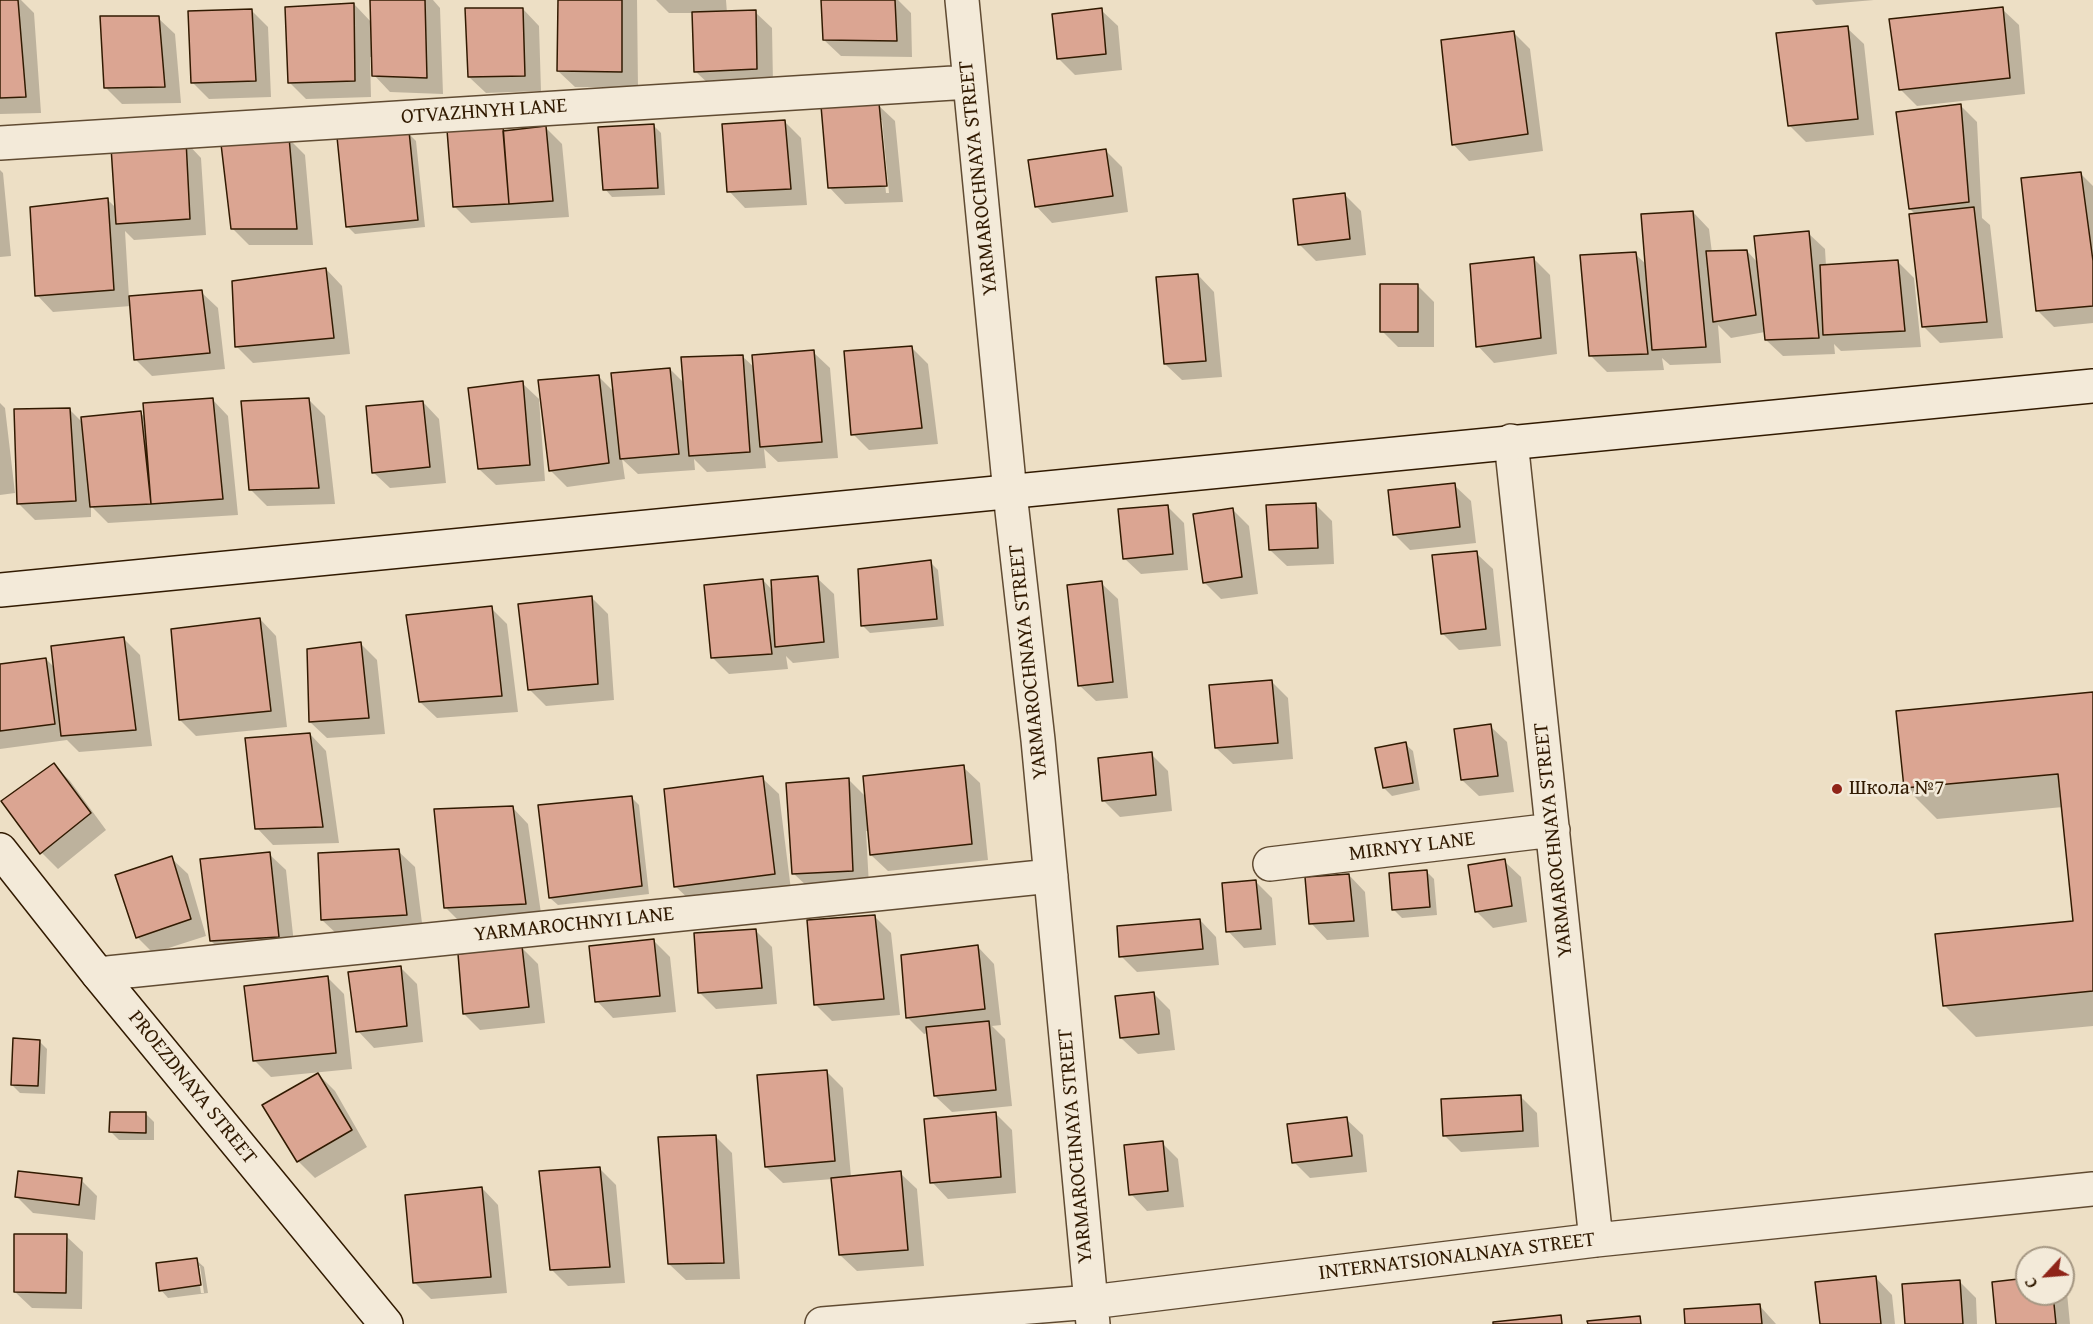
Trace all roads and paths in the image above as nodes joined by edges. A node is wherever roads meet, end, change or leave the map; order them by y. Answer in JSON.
{"nodes":[{"id":1,"x":962,"y":0,"type":"edge"},
{"id":2,"x":969,"y":82,"type":"junction"},
{"id":3,"x":0,"y":143,"type":"edge"},
{"id":4,"x":2093,"y":386,"type":"edge"},
{"id":5,"x":1511,"y":441,"type":"junction"},
{"id":6,"x":1010,"y":493,"type":"junction"},
{"id":7,"x":0,"y":590,"type":"edge"},
{"id":8,"x":1553,"y":830,"type":"junction"},
{"id":9,"x":0,"y":850,"type":"edge"},
{"id":10,"x":1270,"y":864,"type":"dead end"},
{"id":11,"x":1051,"y":876,"type":"junction"},
{"id":12,"x":98,"y":974,"type":"junction"},
{"id":13,"x":2093,"y":1189,"type":"edge"},
{"id":14,"x":1596,"y":1240,"type":"junction"},
{"id":15,"x":1092,"y":1313,"type":"edge"},
{"id":16,"x":386,"y":1324,"type":"edge"},
{"id":17,"x":822,"y":1324,"type":"edge"}],
"edges":[{"from":1,"to":2,"type":"street","name":"YARMAROCHNAYA STREET"},
{"from":2,"to":3,"type":"street","name":"OTVAZHNYH LANE"},
{"from":2,"to":6,"type":"street","name":"YARMAROCHNAYA STREET"},
{"from":4,"to":5,"type":"street"},
{"from":5,"to":6,"type":"street"},
{"from":5,"to":8,"type":"street","name":"YARMAROCHNAYA STREET"},
{"from":6,"to":7,"type":"street"},
{"from":6,"to":11,"type":"street","name":"YARMAROCHNAYA STREET"},
{"from":8,"to":10,"type":"street","name":"MIRNYY LANE"},
{"from":8,"to":14,"type":"street","name":"YARMAROCHNAYA STREET"},
{"from":9,"to":12,"type":"street","name":"PROEZDNAYA STREET"},
{"from":11,"to":12,"type":"street","name":"YARMAROCHNYI LANE"},
{"from":11,"to":15,"type":"street","name":"YARMAROCHNAYA STREET"},
{"from":12,"to":16,"type":"street","name":"PROEZDNAYA STREET"},
{"from":13,"to":14,"type":"street","name":"INTERNATSIONALNAYA STREET"},
{"from":14,"to":15,"type":"street","name":"INTERNATSIONALNAYA STREET"},
{"from":15,"to":17,"type":"street","name":"INTERNATSIONALNAYA STREET"}]}
